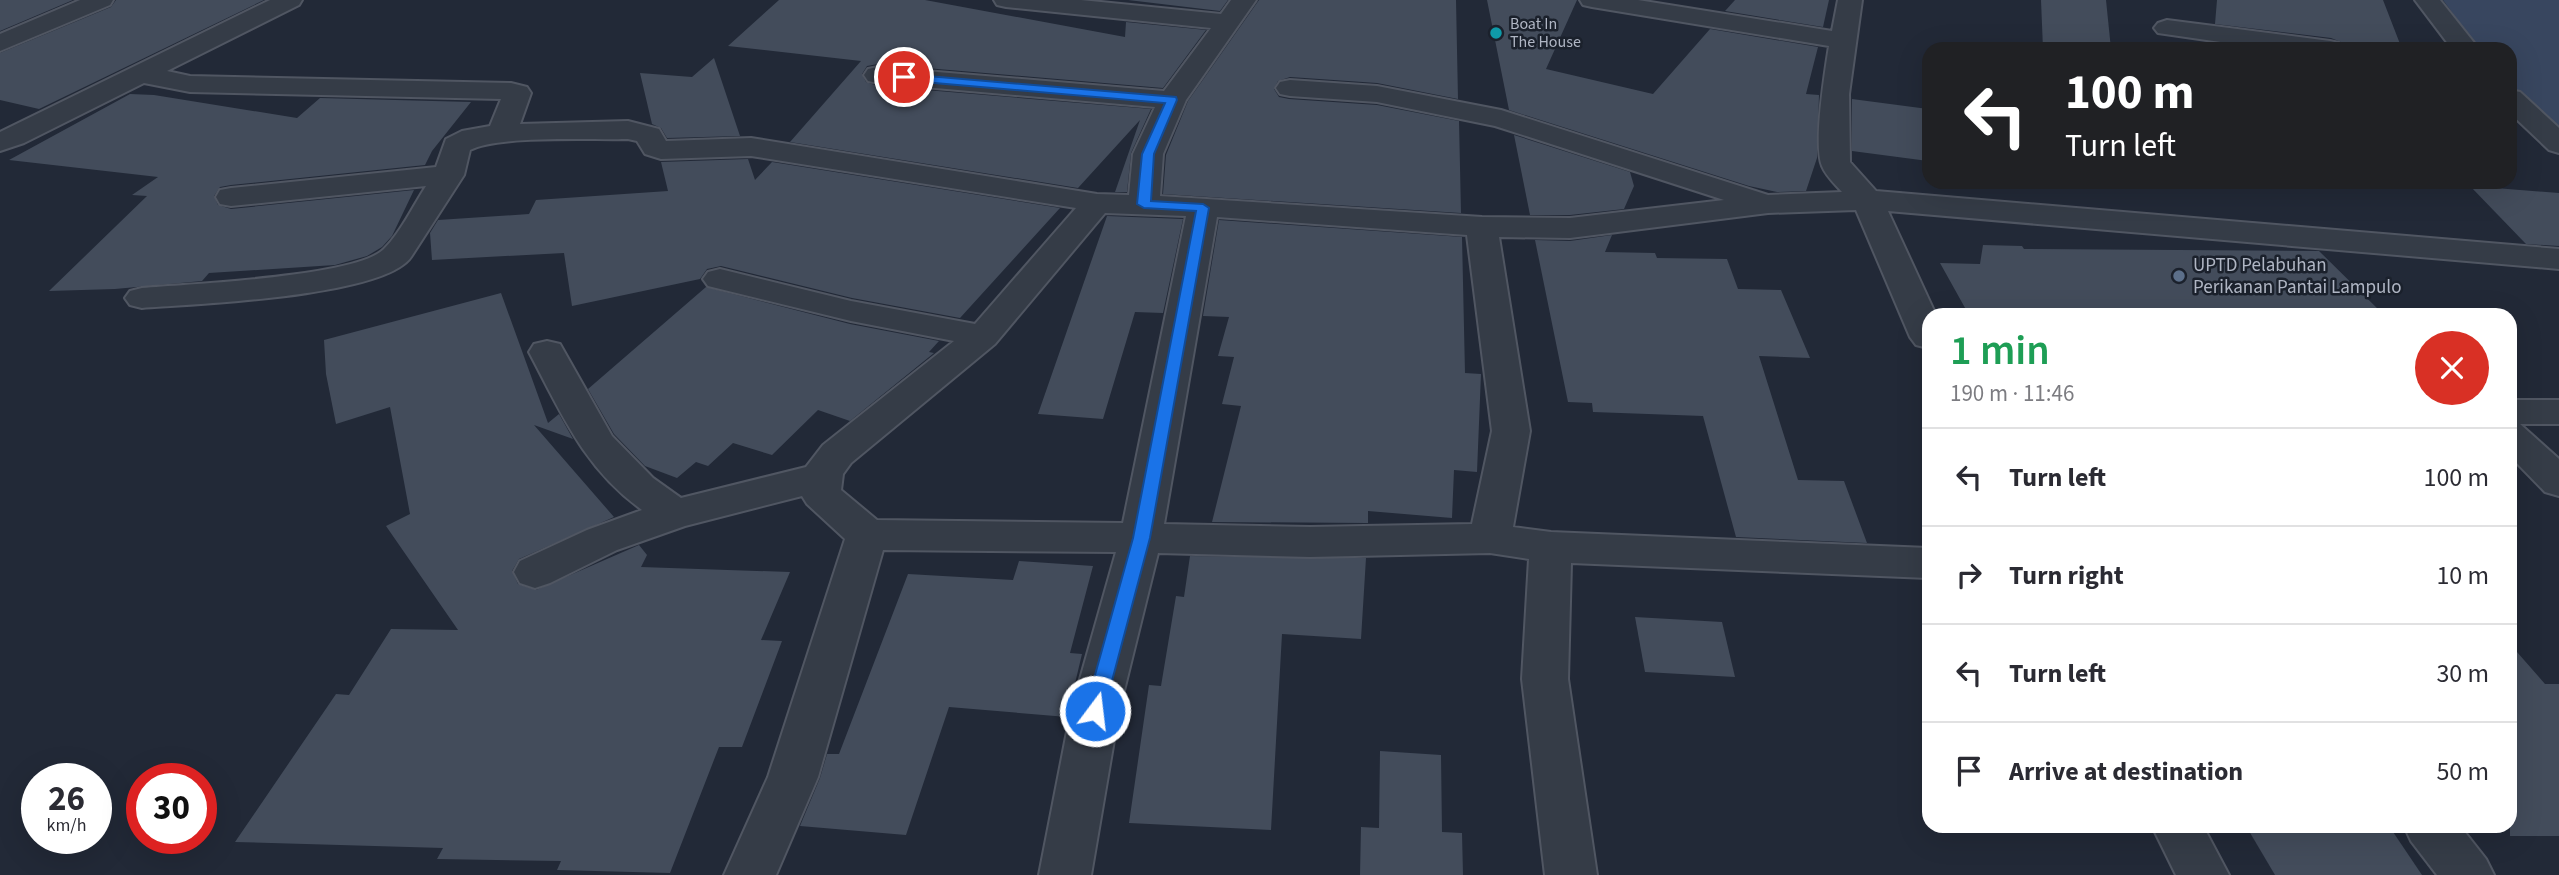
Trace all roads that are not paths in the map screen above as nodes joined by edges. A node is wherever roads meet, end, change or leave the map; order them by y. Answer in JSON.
{"nodes":[{"id":1,"x":101,"y":0,"type":"edge"},
{"id":2,"x":290,"y":0,"type":"edge"},
{"id":3,"x":1006,"y":0,"type":"edge"},
{"id":4,"x":1244,"y":0,"type":"edge"},
{"id":5,"x":1592,"y":0,"type":"edge"},
{"id":6,"x":1850,"y":0,"type":"edge"},
{"id":7,"x":2427,"y":0,"type":"edge"},
{"id":8,"x":1226,"y":22,"type":"junction"},
{"id":9,"x":2167,"y":28,"type":"dead end"},
{"id":10,"x":1844,"y":41,"type":"junction"},
{"id":11,"x":2276,"y":42,"type":"edge"},
{"id":12,"x":2460,"y":42,"type":"edge"},
{"id":13,"x":0,"y":43,"type":"edge"},
{"id":14,"x":139,"y":74,"type":"junction"},
{"id":15,"x":878,"y":75,"type":"dead end"},
{"id":16,"x":1290,"y":88,"type":"dead end"},
{"id":17,"x":1172,"y":100,"type":"junction"},
{"id":18,"x":2517,"y":105,"type":"edge"},
{"id":19,"x":502,"y":133,"type":"junction"},
{"id":20,"x":0,"y":142,"type":"edge"},
{"id":21,"x":2559,"y":144,"type":"edge"},
{"id":22,"x":449,"y":175,"type":"junction"},
{"id":23,"x":231,"y":197,"type":"dead end"},
{"id":24,"x":1867,"y":200,"type":"junction"},
{"id":25,"x":1097,"y":203,"type":"junction"},
{"id":26,"x":1144,"y":204,"type":"junction"},
{"id":27,"x":1768,"y":204,"type":"junction"},
{"id":28,"x":1203,"y":208,"type":"junction"},
{"id":29,"x":1482,"y":227,"type":"junction"},
{"id":30,"x":2559,"y":259,"type":"edge"},
{"id":31,"x":720,"y":279,"type":"dead end"},
{"id":32,"x":142,"y":298,"type":"dead end"},
{"id":33,"x":1922,"y":324,"type":"edge"},
{"id":34,"x":983,"y":335,"type":"junction"},
{"id":35,"x":547,"y":352,"type":"dead end"},
{"id":36,"x":2517,"y":412,"type":"edge"},
{"id":37,"x":2559,"y":412,"type":"edge"},
{"id":38,"x":2517,"y":441,"type":"edge"},
{"id":39,"x":822,"y":477,"type":"junction"},
{"id":40,"x":2559,"y":482,"type":"edge"},
{"id":41,"x":675,"y":514,"type":"junction"},
{"id":42,"x":867,"y":535,"type":"junction"},
{"id":43,"x":1141,"y":538,"type":"junction"},
{"id":44,"x":1490,"y":538,"type":"junction"},
{"id":45,"x":1551,"y":547,"type":"junction"},
{"id":46,"x":1922,"y":563,"type":"edge"},
{"id":47,"x":535,"y":572,"type":"dead end"},
{"id":48,"x":2181,"y":833,"type":"edge"},
{"id":49,"x":2435,"y":833,"type":"edge"},
{"id":50,"x":750,"y":875,"type":"edge"},
{"id":51,"x":1065,"y":875,"type":"edge"},
{"id":52,"x":1572,"y":875,"type":"edge"},
{"id":53,"x":2203,"y":875,"type":"edge"},
{"id":54,"x":2468,"y":875,"type":"edge"}],
"edges":[{"from":1,"to":13,"type":"street"},
{"from":2,"to":14,"type":"street"},
{"from":3,"to":8,"type":"street"},
{"from":4,"to":8,"type":"street"},
{"from":5,"to":10,"type":"street"},
{"from":6,"to":10,"type":"street"},
{"from":7,"to":12,"type":"street"},
{"from":8,"to":17,"type":"street"},
{"from":9,"to":11,"type":"street"},
{"from":10,"to":24,"type":"street"},
{"from":14,"to":19,"type":"street"},
{"from":14,"to":20,"type":"street"},
{"from":15,"to":17,"type":"street"},
{"from":16,"to":27,"type":"street"},
{"from":17,"to":26,"type":"street"},
{"from":18,"to":21,"type":"street"},
{"from":19,"to":22,"type":"street"},
{"from":19,"to":25,"type":"street"},
{"from":22,"to":23,"type":"street"},
{"from":22,"to":32,"type":"street"},
{"from":24,"to":27,"type":"street"},
{"from":24,"to":30,"type":"street"},
{"from":24,"to":33,"type":"street"},
{"from":25,"to":26,"type":"street"},
{"from":25,"to":34,"type":"street"},
{"from":26,"to":28,"type":"street"},
{"from":27,"to":29,"type":"street"},
{"from":28,"to":29,"type":"street"},
{"from":28,"to":43,"type":"street"},
{"from":29,"to":44,"type":"street"},
{"from":31,"to":34,"type":"street"},
{"from":34,"to":39,"type":"street"},
{"from":35,"to":41,"type":"street"},
{"from":36,"to":37,"type":"street"},
{"from":38,"to":40,"type":"street"},
{"from":39,"to":41,"type":"street"},
{"from":39,"to":42,"type":"street"},
{"from":41,"to":47,"type":"street"},
{"from":42,"to":43,"type":"street"},
{"from":42,"to":50,"type":"street"},
{"from":43,"to":44,"type":"street"},
{"from":43,"to":51,"type":"street"},
{"from":44,"to":45,"type":"street"},
{"from":45,"to":46,"type":"street"},
{"from":45,"to":52,"type":"street"},
{"from":48,"to":53,"type":"street"},
{"from":49,"to":54,"type":"street"}]}
